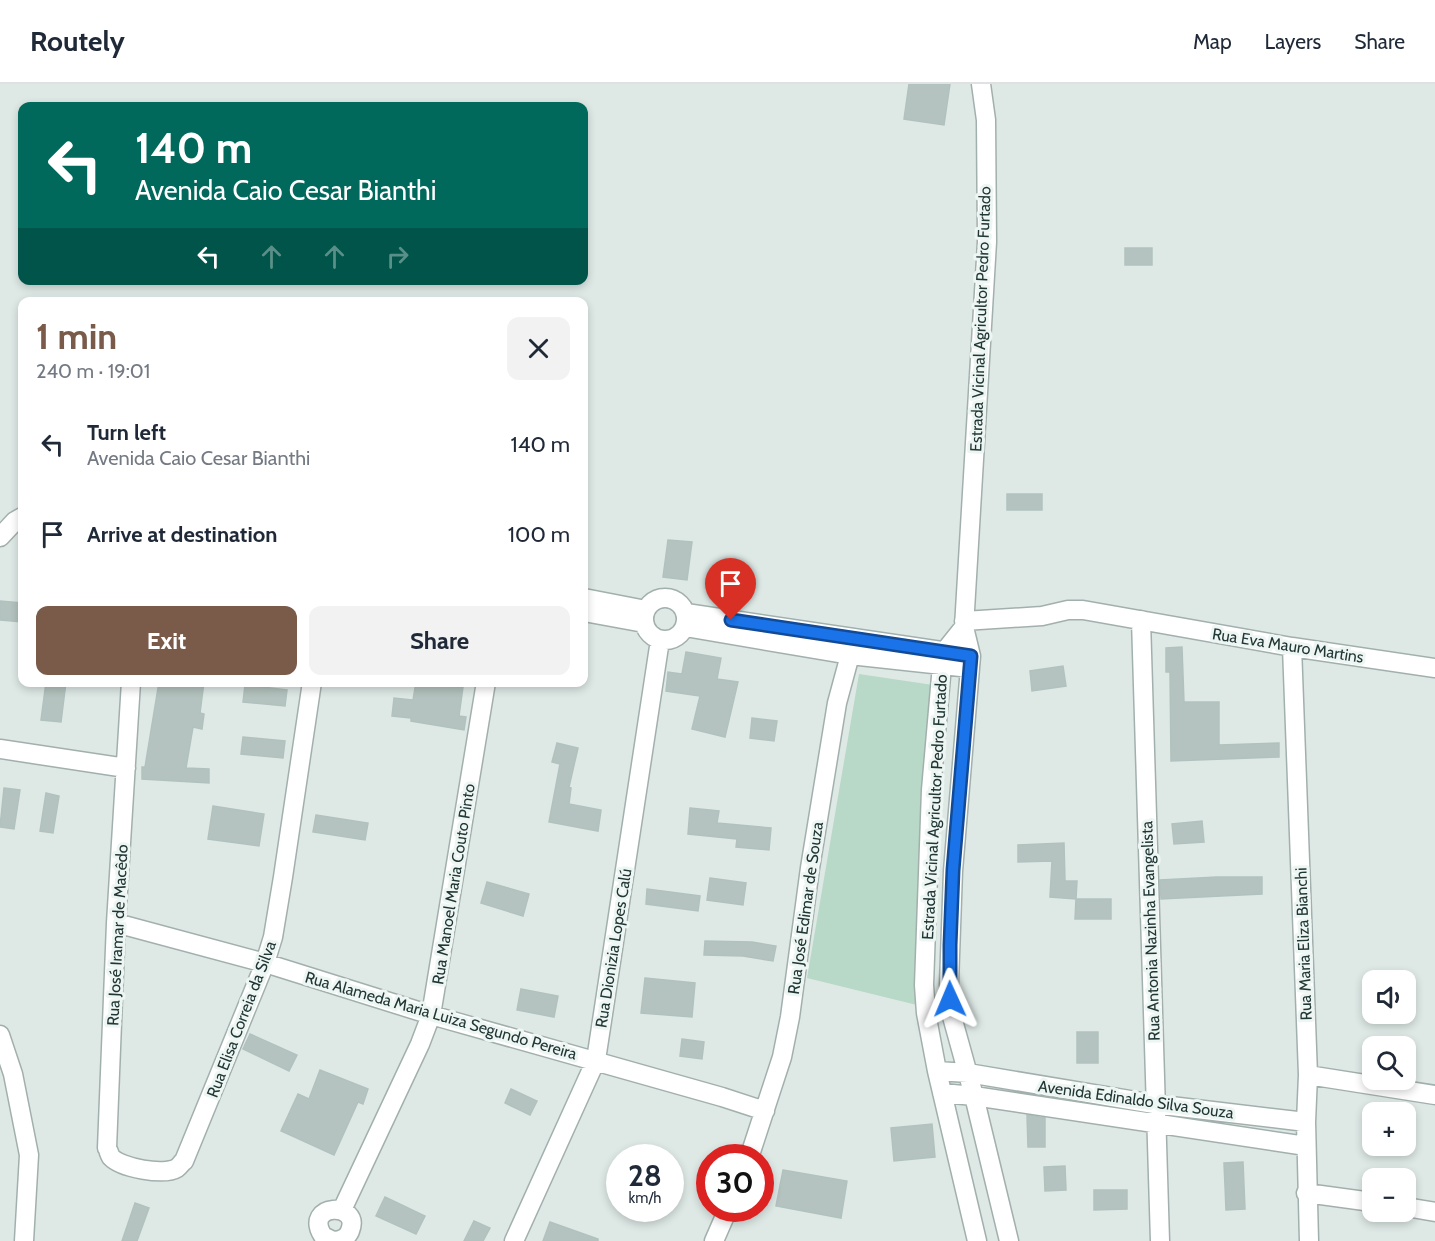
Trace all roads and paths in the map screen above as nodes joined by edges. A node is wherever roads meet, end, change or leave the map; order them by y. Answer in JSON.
{"nodes":[{"id":1,"x":981,"y":84,"type":"edge"},
{"id":2,"x":18,"y":519,"type":"edge"},
{"id":3,"x":0,"y":537,"type":"edge"},
{"id":4,"x":588,"y":599,"type":"edge"},
{"id":5,"x":588,"y":612,"type":"edge"},
{"id":6,"x":645,"y":616,"type":"junction"},
{"id":7,"x":686,"y":620,"type":"junction"},
{"id":8,"x":1141,"y":620,"type":"junction"},
{"id":9,"x":964,"y":624,"type":"junction"},
{"id":10,"x":660,"y":640,"type":"junction"},
{"id":11,"x":1292,"y":647,"type":"junction"},
{"id":12,"x":850,"y":655,"type":"junction"},
{"id":13,"x":943,"y":659,"type":"junction"},
{"id":14,"x":971,"y":662,"type":"junction"},
{"id":15,"x":1435,"y":668,"type":"edge"},
{"id":16,"x":131,"y":687,"type":"edge"},
{"id":17,"x":311,"y":687,"type":"edge"},
{"id":18,"x":485,"y":687,"type":"edge"},
{"id":19,"x":0,"y":749,"type":"edge"},
{"id":20,"x":126,"y":768,"type":"junction"},
{"id":21,"x":116,"y":924,"type":"junction"},
{"id":22,"x":265,"y":963,"type":"junction"},
{"id":23,"x":431,"y":1015,"type":"junction"},
{"id":24,"x":0,"y":1035,"type":"edge"},
{"id":25,"x":596,"y":1060,"type":"junction"},
{"id":26,"x":937,"y":1071,"type":"junction"},
{"id":27,"x":968,"y":1073,"type":"junction"},
{"id":28,"x":1308,"y":1075,"type":"junction"},
{"id":29,"x":942,"y":1094,"type":"junction"},
{"id":30,"x":1435,"y":1095,"type":"edge"},
{"id":31,"x":974,"y":1096,"type":"junction"},
{"id":32,"x":1154,"y":1104,"type":"junction"},
{"id":33,"x":765,"y":1111,"type":"junction"},
{"id":34,"x":1305,"y":1122,"type":"junction"},
{"id":35,"x":1155,"y":1123,"type":"junction"},
{"id":36,"x":754,"y":1144,"type":"edge"},
{"id":37,"x":1306,"y":1146,"type":"junction"},
{"id":38,"x":139,"y":1169,"type":"joint"},
{"id":39,"x":1306,"y":1193,"type":"junction"},
{"id":40,"x":1362,"y":1201,"type":"edge"},
{"id":41,"x":1416,"y":1209,"type":"edge"},
{"id":42,"x":342,"y":1210,"type":"junction"},
{"id":43,"x":1435,"y":1212,"type":"edge"},
{"id":44,"x":722,"y":1222,"type":"edge"},
{"id":45,"x":24,"y":1241,"type":"edge"},
{"id":46,"x":334,"y":1241,"type":"edge"},
{"id":47,"x":514,"y":1241,"type":"edge"},
{"id":48,"x":714,"y":1241,"type":"edge"},
{"id":49,"x":977,"y":1241,"type":"edge"},
{"id":50,"x":1009,"y":1241,"type":"edge"},
{"id":51,"x":1160,"y":1241,"type":"edge"},
{"id":52,"x":1309,"y":1241,"type":"edge"}],
"edges":[{"from":1,"to":9,"type":"street","name":"Estrada Vicinal Agricultor Pedro Furtado"},
{"from":2,"to":3,"type":"street"},
{"from":4,"to":6,"type":"street"},
{"from":5,"to":6,"type":"street"},
{"from":6,"to":7,"type":"street"},
{"from":6,"to":10,"type":"street"},
{"from":7,"to":10,"type":"street"},
{"from":7,"to":12,"type":"street"},
{"from":7,"to":13,"type":"street"},
{"from":8,"to":9,"type":"street","name":"Rua Eva Mauro Martins"},
{"from":8,"to":11,"type":"street","name":"Rua Eva Mauro Martins"},
{"from":8,"to":32,"type":"street","name":"Rua Antonia Nazinha Evangelista"},
{"from":9,"to":13,"type":"street","name":"Estrada Vicinal Agricultor Pedro Furtado"},
{"from":9,"to":14,"type":"street","name":"Estrada Vicinal Agricultor Pedro Furtado"},
{"from":10,"to":25,"type":"street","name":"Rua Dionizia Lopes Calú"},
{"from":11,"to":15,"type":"street","name":"Rua Eva Mauro Martins"},
{"from":11,"to":28,"type":"street","name":"Rua Maria Eliza Bianchi"},
{"from":12,"to":13,"type":"street"},
{"from":12,"to":33,"type":"street","name":"Rua José Edimar de Souza"},
{"from":13,"to":14,"type":"street"},
{"from":13,"to":26,"type":"street","name":"Estrada Vicinal Agricultor Pedro Furtado"},
{"from":14,"to":27,"type":"street","name":"Estrada Vicinal Agricultor Pedro Furtado"},
{"from":16,"to":20,"type":"street","name":"Rua José Iramar de Macêdo"},
{"from":17,"to":22,"type":"street","name":"Rua Elisa Correia da Silva"},
{"from":18,"to":23,"type":"street","name":"Rua Manoel Maria Couto Pinto"},
{"from":19,"to":20,"type":"street"},
{"from":20,"to":21,"type":"street","name":"Rua José Iramar de Macêdo"},
{"from":21,"to":22,"type":"street","name":"Rua Alameda Maria Luiza Segundo Pereira"},
{"from":21,"to":38,"type":"street","name":"Rua José Iramar de Macêdo"},
{"from":22,"to":23,"type":"street","name":"Rua Alameda Maria Luiza Segundo Pereira"},
{"from":22,"to":38,"type":"street","name":"Rua Elisa Correia da Silva"},
{"from":23,"to":25,"type":"street","name":"Rua Alameda Maria Luiza Segundo Pereira"},
{"from":23,"to":42,"type":"street","name":"Rua Manoel Maria Couto Pinto"},
{"from":24,"to":45,"type":"street"},
{"from":25,"to":33,"type":"street","name":"Rua Alameda Maria Luiza Segundo Pereira"},
{"from":25,"to":47,"type":"street","name":"Rua Dionizia Lopes Calú"},
{"from":26,"to":27,"type":"street","name":"Avenida Edinaldo Silva Souza"},
{"from":26,"to":29,"type":"street","name":"Estrada Vicinal Agricultor Pedro Furtado"},
{"from":27,"to":31,"type":"street","name":"Estrada Vicinal Agricultor Pedro Furtado"},
{"from":27,"to":32,"type":"street","name":"Avenida Edinaldo Silva Souza"},
{"from":28,"to":30,"type":"street"},
{"from":28,"to":34,"type":"street","name":"Rua Maria Eliza Bianchi"},
{"from":29,"to":31,"type":"street","name":"Avenida Edinaldo Silva Souza"},
{"from":29,"to":49,"type":"street","name":"Estrada Vicinal Agricultor Pedro Furtado"},
{"from":31,"to":35,"type":"street","name":"Avenida Edinaldo Silva Souza"},
{"from":31,"to":50,"type":"street","name":"Estrada Vicinal Agricultor Pedro Furtado"},
{"from":32,"to":34,"type":"street","name":"Avenida Edinaldo Silva Souza"},
{"from":32,"to":35,"type":"street","name":"Rua Antonia Nazinha Evangelista"},
{"from":33,"to":36,"type":"street","name":"Rua José Edimar de Souza"},
{"from":34,"to":37,"type":"street","name":"Rua Maria Eliza Bianchi"},
{"from":35,"to":37,"type":"street","name":"Avenida Edinaldo Silva Souza"},
{"from":35,"to":51,"type":"street","name":"Rua Antonia Nazinha Evangelista"},
{"from":37,"to":39,"type":"street","name":"Rua Maria Eliza Bianchi"},
{"from":39,"to":40,"type":"street"},
{"from":39,"to":52,"type":"street","name":"Rua Maria Eliza Bianchi"},
{"from":41,"to":43,"type":"street"},
{"from":42,"to":46,"type":"street"},
{"from":42,"to":46,"type":"street"},
{"from":44,"to":48,"type":"street"}]}
